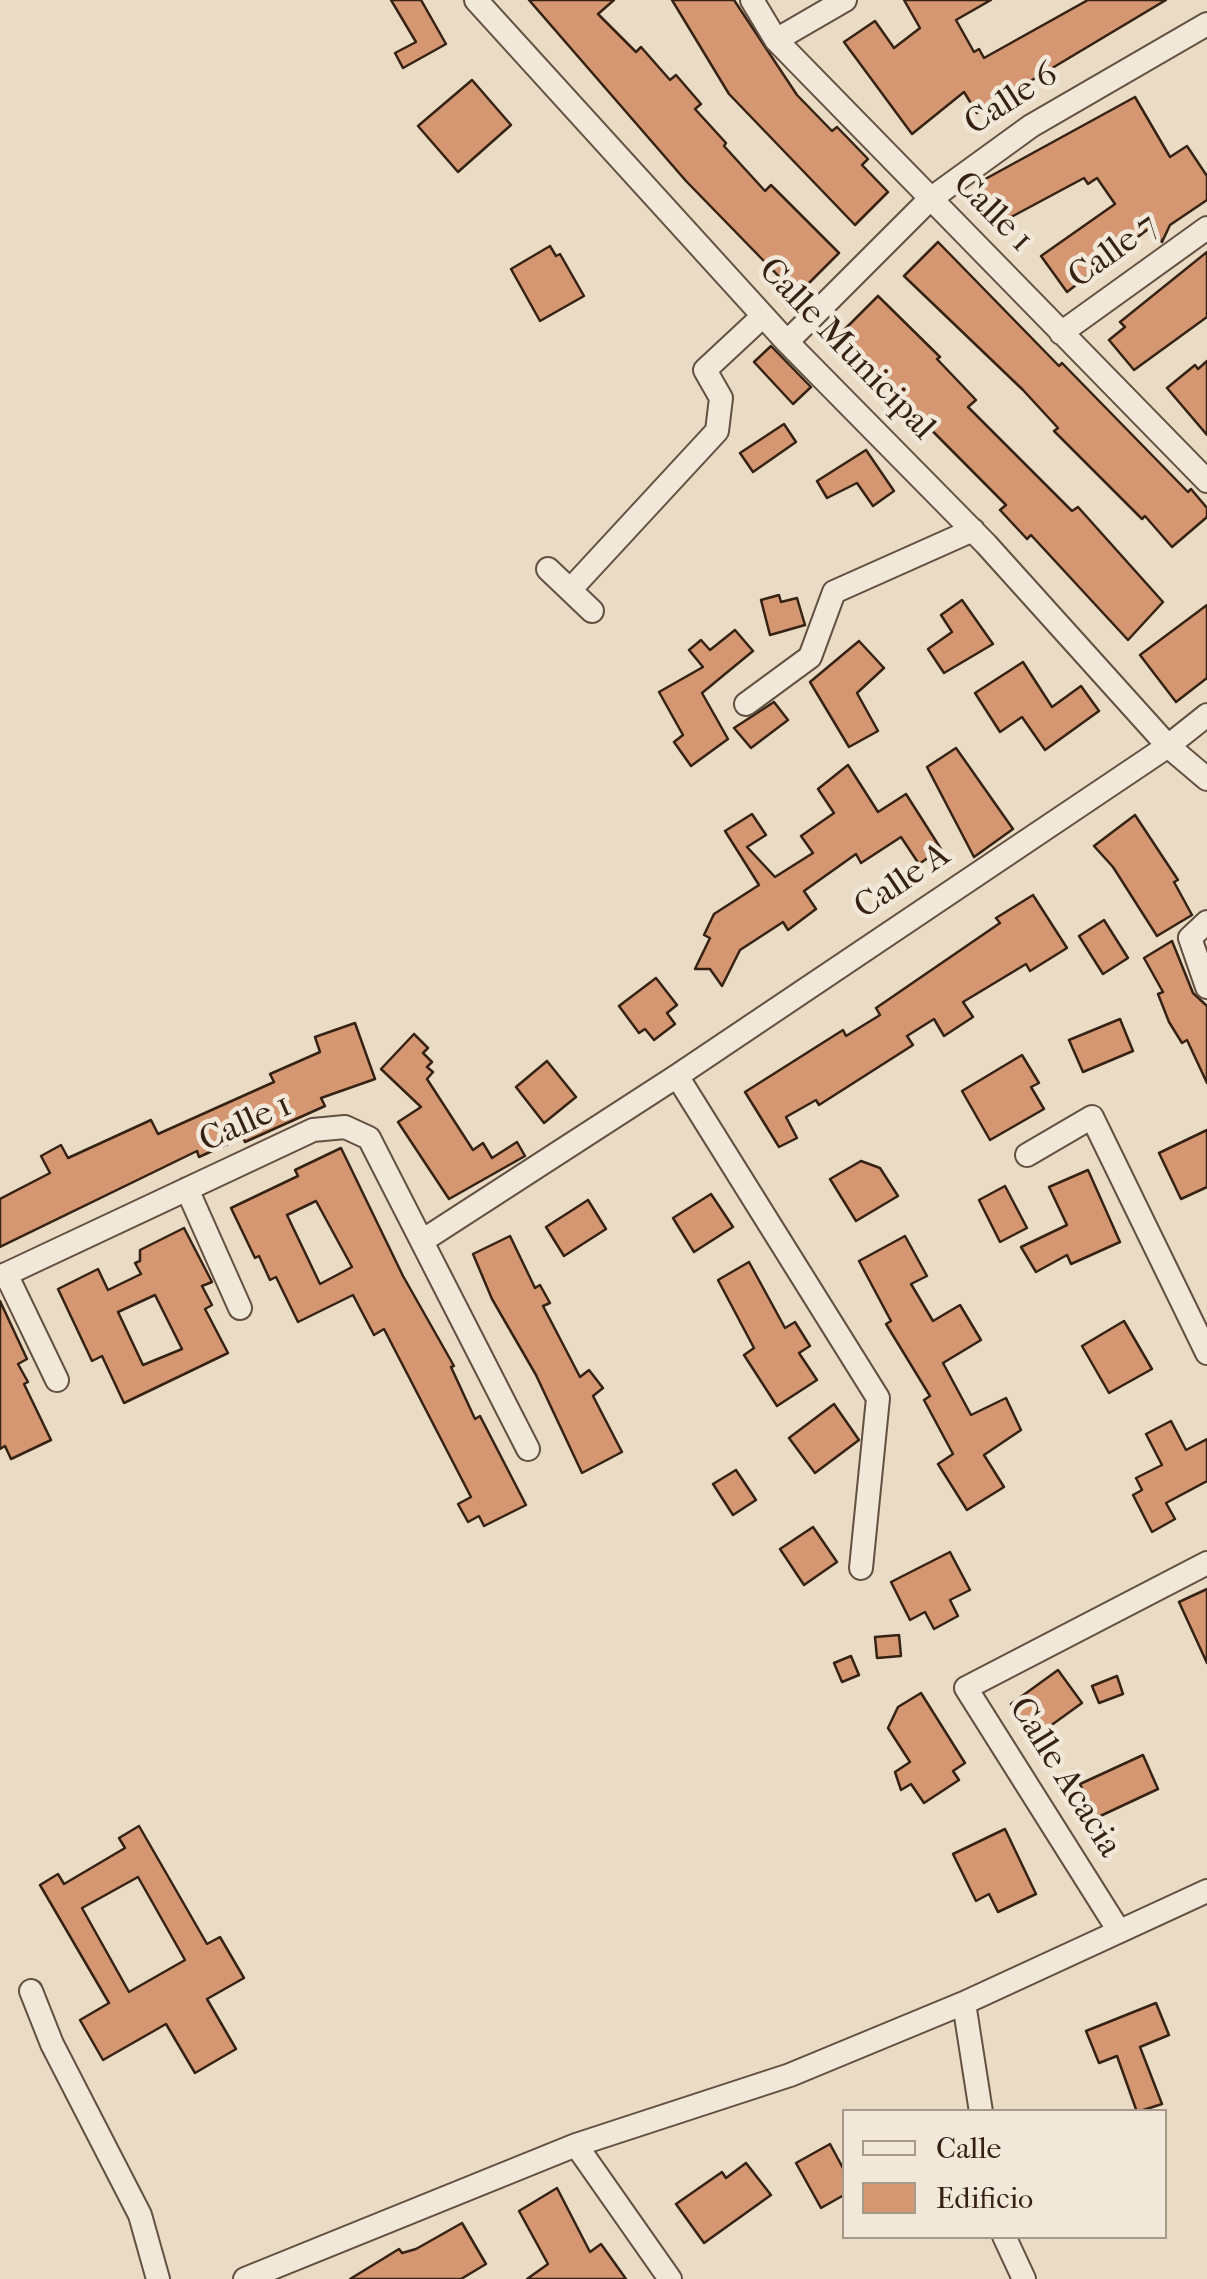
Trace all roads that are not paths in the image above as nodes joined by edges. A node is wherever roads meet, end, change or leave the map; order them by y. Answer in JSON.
{"nodes":[{"id":1,"x":476,"y":0,"type":"edge"},
{"id":2,"x":752,"y":0,"type":"edge"},
{"id":3,"x":844,"y":0,"type":"edge"},
{"id":4,"x":1207,"y":24,"type":"edge"},
{"id":5,"x":776,"y":40,"type":"junction"},
{"id":6,"x":929,"y":200,"type":"junction"},
{"id":7,"x":1207,"y":228,"type":"edge"},
{"id":8,"x":763,"y":316,"type":"junction"},
{"id":9,"x":1061,"y":333,"type":"junction"},
{"id":10,"x":786,"y":342,"type":"junction"},
{"id":11,"x":1202,"y":468,"type":"edge"},
{"id":12,"x":973,"y":530,"type":"junction"},
{"id":13,"x":548,"y":569,"type":"dead end"},
{"id":14,"x":570,"y":590,"type":"junction"},
{"id":15,"x":592,"y":611,"type":"dead end"},
{"id":16,"x":746,"y":704,"type":"dead end"},
{"id":17,"x":1207,"y":715,"type":"edge"},
{"id":18,"x":1168,"y":746,"type":"junction"},
{"id":19,"x":1207,"y":779,"type":"edge"},
{"id":20,"x":1207,"y":922,"type":"edge"},
{"id":21,"x":1207,"y":987,"type":"edge"},
{"id":22,"x":677,"y":1076,"type":"junction"},
{"id":23,"x":1026,"y":1155,"type":"dead end"},
{"id":24,"x":187,"y":1189,"type":"junction"},
{"id":25,"x":422,"y":1242,"type":"junction"},
{"id":26,"x":3,"y":1275,"type":"edge"},
{"id":27,"x":240,"y":1308,"type":"dead end"},
{"id":28,"x":1207,"y":1353,"type":"edge"},
{"id":29,"x":56,"y":1380,"type":"dead end"},
{"id":30,"x":528,"y":1449,"type":"dead end"},
{"id":31,"x":1207,"y":1563,"type":"edge"},
{"id":32,"x":861,"y":1568,"type":"dead end"},
{"id":33,"x":1207,"y":1892,"type":"edge"},
{"id":34,"x":1119,"y":1931,"type":"junction"},
{"id":35,"x":31,"y":1991,"type":"dead end"},
{"id":36,"x":964,"y":2003,"type":"junction"},
{"id":37,"x":981,"y":2109,"type":"edge"},
{"id":38,"x":576,"y":2146,"type":"junction"},
{"id":39,"x":1005,"y":2239,"type":"edge"},
{"id":40,"x":158,"y":2279,"type":"edge"},
{"id":41,"x":245,"y":2279,"type":"edge"},
{"id":42,"x":670,"y":2279,"type":"edge"},
{"id":43,"x":1024,"y":2279,"type":"edge"}],
"edges":[{"from":1,"to":8,"type":"street","name":"Calle Municipal"},
{"from":2,"to":5,"type":"street","name":"Calle 1"},
{"from":3,"to":5,"type":"street"},
{"from":4,"to":6,"type":"street","name":"Calle 6"},
{"from":5,"to":6,"type":"street","name":"Calle 1"},
{"from":6,"to":9,"type":"street","name":"Calle 1"},
{"from":6,"to":10,"type":"street","name":"Calle 6"},
{"from":7,"to":9,"type":"street","name":"Calle 7"},
{"from":8,"to":10,"type":"street","name":"Calle Municipal"},
{"from":8,"to":14,"type":"street"},
{"from":9,"to":11,"type":"street","name":"Calle 1"},
{"from":10,"to":12,"type":"street","name":"Calle Municipal"},
{"from":12,"to":16,"type":"street"},
{"from":12,"to":18,"type":"street","name":"Calle Municipal"},
{"from":13,"to":14,"type":"street"},
{"from":14,"to":15,"type":"street"},
{"from":17,"to":18,"type":"street","name":"Calle A"},
{"from":18,"to":19,"type":"street","name":"Calle Municipal"},
{"from":18,"to":22,"type":"street","name":"Calle A"},
{"from":20,"to":21,"type":"street"},
{"from":22,"to":25,"type":"street","name":"Calle A"},
{"from":22,"to":32,"type":"street"},
{"from":23,"to":28,"type":"street"},
{"from":24,"to":25,"type":"street","name":"Calle 1"},
{"from":24,"to":26,"type":"street","name":"Calle 1"},
{"from":24,"to":27,"type":"street"},
{"from":25,"to":30,"type":"street","name":"Calle 1"},
{"from":26,"to":29,"type":"street"},
{"from":31,"to":34,"type":"street","name":"Calle Acacia"},
{"from":33,"to":34,"type":"street"},
{"from":34,"to":36,"type":"street"},
{"from":35,"to":40,"type":"street"},
{"from":36,"to":37,"type":"street"},
{"from":36,"to":38,"type":"street"},
{"from":38,"to":41,"type":"street"},
{"from":38,"to":42,"type":"street"},
{"from":39,"to":43,"type":"street"}]}
